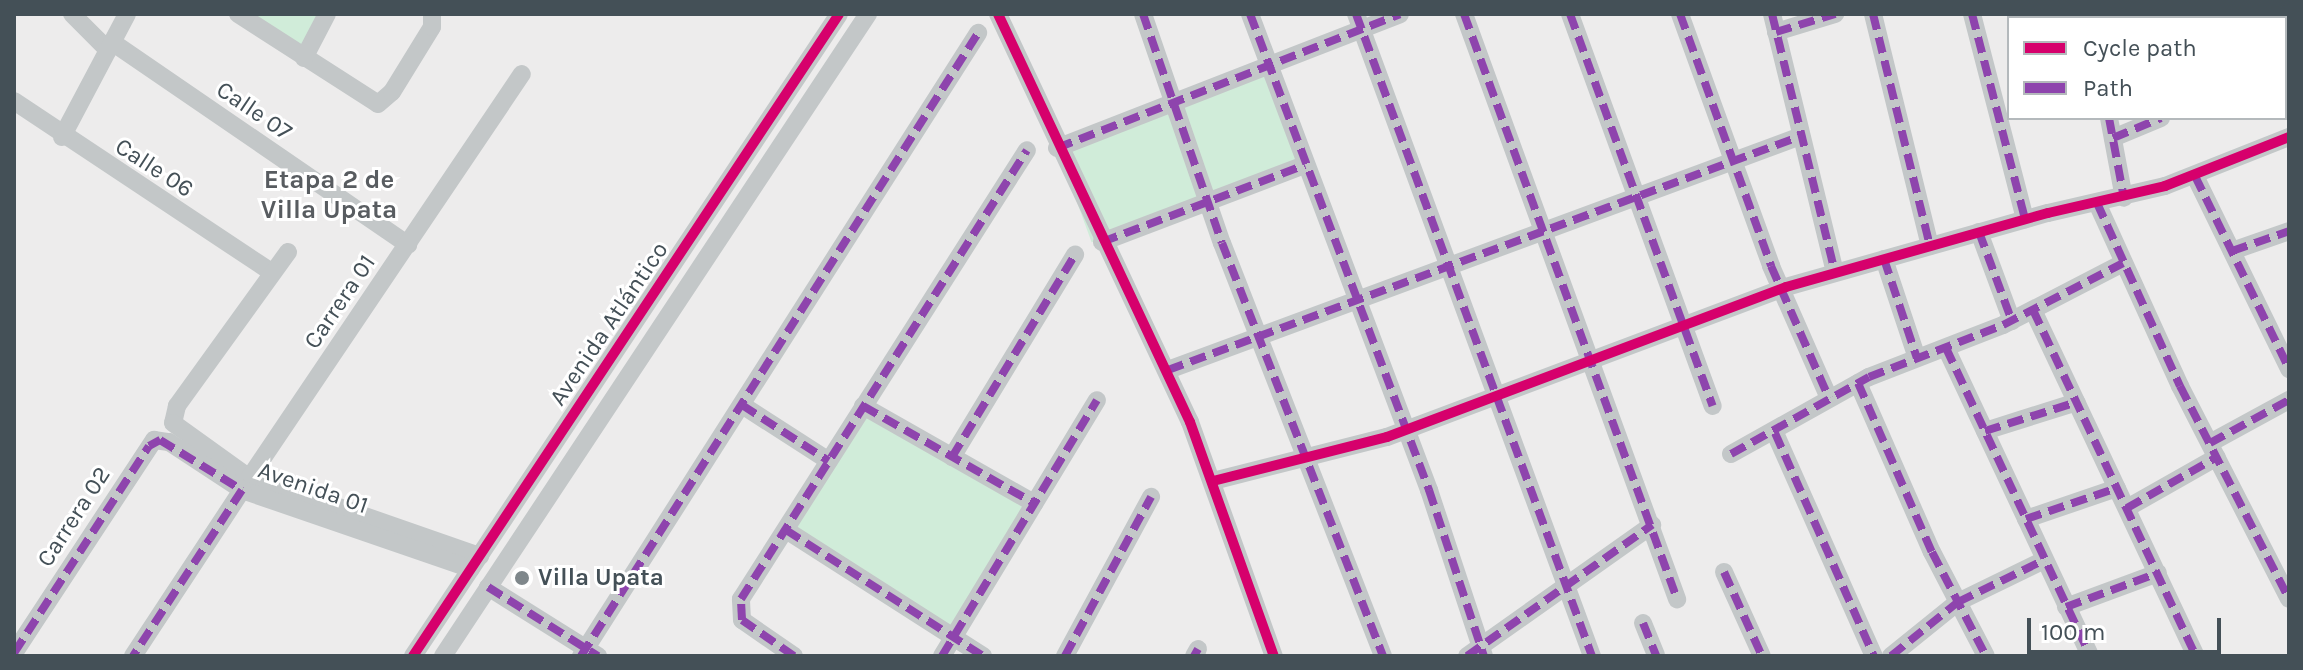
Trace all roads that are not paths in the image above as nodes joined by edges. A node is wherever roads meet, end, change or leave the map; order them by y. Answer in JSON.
{"nodes":[{"id":1,"x":72,"y":14,"type":"edge"},
{"id":2,"x":127,"y":14,"type":"edge"},
{"id":3,"x":327,"y":14,"type":"edge"},
{"id":4,"x":868,"y":14,"type":"edge"},
{"id":5,"x":998,"y":14,"type":"edge"},
{"id":6,"x":1143,"y":14,"type":"edge"},
{"id":7,"x":1250,"y":14,"type":"edge"},
{"id":8,"x":1400,"y":14,"type":"edge"},
{"id":9,"x":1464,"y":14,"type":"edge"},
{"id":10,"x":1570,"y":14,"type":"edge"},
{"id":11,"x":1680,"y":14,"type":"edge"},
{"id":12,"x":1835,"y":14,"type":"edge"},
{"id":13,"x":1873,"y":14,"type":"edge"},
{"id":14,"x":1972,"y":14,"type":"edge"},
{"id":15,"x":433,"y":16,"type":"edge"},
{"id":16,"x":835,"y":16,"type":"edge"},
{"id":17,"x":250,"y":17,"type":"edge"},
{"id":18,"x":1359,"y":22,"type":"edge"},
{"id":19,"x":1774,"y":23,"type":"edge"},
{"id":20,"x":978,"y":33,"type":"dead end"},
{"id":21,"x":854,"y":35,"type":"junction"},
{"id":22,"x":110,"y":46,"type":"junction"},
{"id":23,"x":304,"y":58,"type":"junction"},
{"id":24,"x":1269,"y":66,"type":"junction"},
{"id":25,"x":522,"y":74,"type":"dead end"},
{"id":26,"x":14,"y":101,"type":"edge"},
{"id":27,"x":1175,"y":102,"type":"junction"},
{"id":28,"x":2109,"y":120,"type":"edge"},
{"id":29,"x":2156,"y":120,"type":"edge"},
{"id":30,"x":1801,"y":136,"type":"junction"},
{"id":31,"x":62,"y":137,"type":"junction"},
{"id":32,"x":2289,"y":137,"type":"edge"},
{"id":33,"x":2113,"y":138,"type":"junction"},
{"id":34,"x":1057,"y":148,"type":"junction"},
{"id":35,"x":1027,"y":150,"type":"dead end"},
{"id":36,"x":1731,"y":160,"type":"junction"},
{"id":37,"x":1305,"y":165,"type":"junction"},
{"id":38,"x":2195,"y":176,"type":"junction"},
{"id":39,"x":1634,"y":197,"type":"junction"},
{"id":40,"x":2124,"y":198,"type":"junction"},
{"id":41,"x":1208,"y":200,"type":"junction"},
{"id":42,"x":2097,"y":203,"type":"junction"},
{"id":43,"x":2025,"y":219,"type":"junction"},
{"id":44,"x":2289,"y":231,"type":"edge"},
{"id":45,"x":1541,"y":232,"type":"junction"},
{"id":46,"x":1979,"y":232,"type":"junction"},
{"id":47,"x":1102,"y":242,"type":"junction"},
{"id":48,"x":408,"y":245,"type":"junction"},
{"id":49,"x":1930,"y":246,"type":"junction"},
{"id":50,"x":2232,"y":251,"type":"junction"},
{"id":51,"x":288,"y":252,"type":"dead end"},
{"id":52,"x":1075,"y":255,"type":"dead end"},
{"id":53,"x":1884,"y":259,"type":"junction"},
{"id":54,"x":2123,"y":263,"type":"junction"},
{"id":55,"x":1446,"y":266,"type":"junction"},
{"id":56,"x":271,"y":272,"type":"junction"},
{"id":57,"x":1835,"y":272,"type":"junction"},
{"id":58,"x":1781,"y":289,"type":"junction"},
{"id":59,"x":1354,"y":300,"type":"junction"},
{"id":60,"x":2033,"y":310,"type":"junction"},
{"id":61,"x":2012,"y":321,"type":"junction"},
{"id":62,"x":1682,"y":327,"type":"junction"},
{"id":63,"x":1259,"y":335,"type":"junction"},
{"id":64,"x":2282,"y":336,"type":"edge"},
{"id":65,"x":1946,"y":348,"type":"junction"},
{"id":66,"x":1917,"y":358,"type":"junction"},
{"id":67,"x":1591,"y":362,"type":"junction"},
{"id":68,"x":2289,"y":369,"type":"edge"},
{"id":69,"x":1168,"y":370,"type":"junction"},
{"id":70,"x":1858,"y":383,"type":"junction"},
{"id":71,"x":1496,"y":396,"type":"junction"},
{"id":72,"x":1829,"y":398,"type":"junction"},
{"id":73,"x":1097,"y":400,"type":"dead end"},
{"id":74,"x":2289,"y":400,"type":"edge"},
{"id":75,"x":2077,"y":402,"type":"junction"},
{"id":76,"x":742,"y":405,"type":"junction"},
{"id":77,"x":863,"y":406,"type":"junction"},
{"id":78,"x":1713,"y":406,"type":"dead end"},
{"id":79,"x":1405,"y":430,"type":"junction"},
{"id":80,"x":1985,"y":431,"type":"junction"},
{"id":81,"x":1775,"y":433,"type":"junction"},
{"id":82,"x":149,"y":446,"type":"joint"},
{"id":83,"x":2213,"y":450,"type":"junction"},
{"id":84,"x":1731,"y":454,"type":"dead end"},
{"id":85,"x":1307,"y":456,"type":"junction"},
{"id":86,"x":952,"y":457,"type":"junction"},
{"id":87,"x":829,"y":461,"type":"junction"},
{"id":88,"x":1213,"y":481,"type":"junction"},
{"id":89,"x":246,"y":483,"type":"junction"},
{"id":90,"x":2117,"y":488,"type":"junction"},
{"id":91,"x":1151,"y":497,"type":"dead end"},
{"id":92,"x":1034,"y":503,"type":"junction"},
{"id":93,"x":2127,"y":508,"type":"junction"},
{"id":94,"x":2026,"y":519,"type":"junction"},
{"id":95,"x":1652,"y":525,"type":"junction"},
{"id":96,"x":786,"y":530,"type":"junction"},
{"id":97,"x":2044,"y":560,"type":"junction"},
{"id":98,"x":475,"y":563,"type":"junction"},
{"id":99,"x":1724,"y":572,"type":"dead end"},
{"id":100,"x":2158,"y":573,"type":"junction"},
{"id":101,"x":1565,"y":583,"type":"junction"},
{"id":102,"x":488,"y":587,"type":"junction"},
{"id":103,"x":1677,"y":599,"type":"dead end"},
{"id":104,"x":2289,"y":599,"type":"edge"},
{"id":105,"x":1958,"y":602,"type":"junction"},
{"id":106,"x":2066,"y":607,"type":"junction"},
{"id":107,"x":1643,"y":623,"type":"dead end"},
{"id":108,"x":954,"y":638,"type":"junction"},
{"id":109,"x":1477,"y":651,"type":"edge"},
{"id":110,"x":14,"y":653,"type":"edge"},
{"id":111,"x":589,"y":653,"type":"edge"},
{"id":112,"x":133,"y":656,"type":"edge"},
{"id":113,"x":413,"y":656,"type":"edge"},
{"id":114,"x":443,"y":656,"type":"edge"},
{"id":115,"x":794,"y":656,"type":"edge"},
{"id":116,"x":942,"y":656,"type":"edge"},
{"id":117,"x":983,"y":656,"type":"edge"},
{"id":118,"x":1065,"y":656,"type":"edge"},
{"id":119,"x":1274,"y":656,"type":"edge"},
{"id":120,"x":1383,"y":656,"type":"edge"},
{"id":121,"x":1592,"y":656,"type":"edge"},
{"id":122,"x":1656,"y":656,"type":"edge"},
{"id":123,"x":1762,"y":656,"type":"edge"},
{"id":124,"x":1874,"y":656,"type":"edge"},
{"id":125,"x":1891,"y":656,"type":"edge"},
{"id":126,"x":1986,"y":656,"type":"edge"},
{"id":127,"x":2090,"y":656,"type":"edge"},
{"id":128,"x":2196,"y":656,"type":"edge"}],
"edges":[{"from":1,"to":22,"type":"street","name":"Calle 07"},
{"from":2,"to":22,"type":"street"},
{"from":3,"to":23,"type":"street"},
{"from":4,"to":21,"type":"street","name":"Avenida Atlántico"},
{"from":5,"to":34,"type":"street"},
{"from":6,"to":27,"type":"street"},
{"from":7,"to":24,"type":"street"},
{"from":8,"to":18,"type":"street"},
{"from":9,"to":45,"type":"street"},
{"from":10,"to":39,"type":"street"},
{"from":11,"to":36,"type":"street"},
{"from":12,"to":19,"type":"street"},
{"from":13,"to":49,"type":"street"},
{"from":14,"to":43,"type":"street"},
{"from":15,"to":23,"type":"street"},
{"from":16,"to":21,"type":"street"},
{"from":16,"to":98,"type":"street","name":"Avenida Atlántico"},
{"from":17,"to":23,"type":"street"},
{"from":18,"to":24,"type":"street"},
{"from":18,"to":55,"type":"street"},
{"from":19,"to":30,"type":"street"},
{"from":20,"to":76,"type":"street"},
{"from":21,"to":102,"type":"street","name":"Avenida Atlántico"},
{"from":22,"to":31,"type":"street"},
{"from":22,"to":48,"type":"street","name":"Calle 07"},
{"from":24,"to":27,"type":"street"},
{"from":24,"to":37,"type":"street"},
{"from":25,"to":48,"type":"street","name":"Carrera 01"},
{"from":26,"to":31,"type":"street","name":"Calle 06"},
{"from":27,"to":34,"type":"street"},
{"from":27,"to":41,"type":"street"},
{"from":28,"to":33,"type":"street"},
{"from":29,"to":33,"type":"street"},
{"from":30,"to":36,"type":"street"},
{"from":30,"to":57,"type":"street"},
{"from":31,"to":56,"type":"street","name":"Calle 06"},
{"from":32,"to":38,"type":"street"},
{"from":33,"to":40,"type":"street"},
{"from":34,"to":47,"type":"street"},
{"from":35,"to":77,"type":"street"},
{"from":36,"to":39,"type":"street"},
{"from":36,"to":58,"type":"street"},
{"from":37,"to":41,"type":"street"},
{"from":37,"to":59,"type":"street"},
{"from":38,"to":40,"type":"street"},
{"from":38,"to":50,"type":"street"},
{"from":39,"to":45,"type":"street"},
{"from":39,"to":62,"type":"street"},
{"from":40,"to":42,"type":"street"},
{"from":41,"to":47,"type":"street"},
{"from":41,"to":63,"type":"street"},
{"from":42,"to":43,"type":"street"},
{"from":42,"to":54,"type":"street"},
{"from":43,"to":46,"type":"street"},
{"from":44,"to":50,"type":"street"},
{"from":45,"to":55,"type":"street"},
{"from":45,"to":67,"type":"street"},
{"from":46,"to":49,"type":"street"},
{"from":46,"to":61,"type":"street"},
{"from":47,"to":69,"type":"street"},
{"from":48,"to":89,"type":"street","name":"Carrera 01"},
{"from":49,"to":53,"type":"street"},
{"from":50,"to":64,"type":"street"},
{"from":51,"to":56,"type":"street"},
{"from":52,"to":86,"type":"street"},
{"from":53,"to":57,"type":"street"},
{"from":53,"to":66,"type":"street"},
{"from":54,"to":60,"type":"street"},
{"from":54,"to":83,"type":"street"},
{"from":55,"to":59,"type":"street"},
{"from":55,"to":71,"type":"street"},
{"from":56,"to":89,"type":"street","name":"Avenida 01"},
{"from":57,"to":58,"type":"street"},
{"from":58,"to":62,"type":"street"},
{"from":58,"to":72,"type":"street"},
{"from":59,"to":63,"type":"street"},
{"from":59,"to":79,"type":"street"},
{"from":60,"to":61,"type":"street"},
{"from":60,"to":75,"type":"street"},
{"from":61,"to":65,"type":"street"},
{"from":62,"to":67,"type":"street"},
{"from":62,"to":78,"type":"street"},
{"from":63,"to":69,"type":"street"},
{"from":63,"to":85,"type":"street"},
{"from":64,"to":68,"type":"street"},
{"from":65,"to":66,"type":"street"},
{"from":65,"to":80,"type":"street"},
{"from":66,"to":70,"type":"street"},
{"from":67,"to":71,"type":"street"},
{"from":67,"to":95,"type":"street"},
{"from":69,"to":88,"type":"street"},
{"from":70,"to":72,"type":"street"},
{"from":70,"to":105,"type":"street"},
{"from":71,"to":79,"type":"street"},
{"from":71,"to":101,"type":"street"},
{"from":72,"to":81,"type":"street"},
{"from":73,"to":92,"type":"street"},
{"from":74,"to":83,"type":"street"},
{"from":75,"to":80,"type":"street"},
{"from":75,"to":90,"type":"street"},
{"from":76,"to":87,"type":"street"},
{"from":76,"to":111,"type":"street"},
{"from":77,"to":86,"type":"street"},
{"from":77,"to":87,"type":"street"},
{"from":79,"to":85,"type":"street"},
{"from":79,"to":109,"type":"street"},
{"from":80,"to":94,"type":"street"},
{"from":81,"to":84,"type":"street"},
{"from":81,"to":124,"type":"street"},
{"from":82,"to":89,"type":"street","name":"Avenida 01"},
{"from":82,"to":110,"type":"street","name":"Carrera 02"},
{"from":83,"to":93,"type":"street"},
{"from":83,"to":104,"type":"street"},
{"from":85,"to":88,"type":"street"},
{"from":85,"to":120,"type":"street"},
{"from":86,"to":92,"type":"street"},
{"from":87,"to":96,"type":"street"},
{"from":88,"to":119,"type":"street"},
{"from":89,"to":98,"type":"street","name":"Avenida 01"},
{"from":89,"to":112,"type":"street","name":"Carrera 01"},
{"from":90,"to":93,"type":"street"},
{"from":90,"to":94,"type":"street"},
{"from":91,"to":118,"type":"street"},
{"from":92,"to":108,"type":"street"},
{"from":93,"to":100,"type":"street"},
{"from":94,"to":97,"type":"street"},
{"from":95,"to":101,"type":"street"},
{"from":95,"to":103,"type":"street"},
{"from":96,"to":108,"type":"street"},
{"from":96,"to":115,"type":"street"},
{"from":97,"to":105,"type":"street"},
{"from":97,"to":106,"type":"street"},
{"from":98,"to":113,"type":"street","name":"Avenida Atlántico"},
{"from":99,"to":123,"type":"street"},
{"from":100,"to":106,"type":"street"},
{"from":100,"to":128,"type":"street"},
{"from":101,"to":109,"type":"street"},
{"from":101,"to":121,"type":"street"},
{"from":102,"to":111,"type":"street"},
{"from":102,"to":114,"type":"street","name":"Avenida Atlántico"},
{"from":105,"to":125,"type":"street"},
{"from":105,"to":126,"type":"street"},
{"from":106,"to":127,"type":"street"},
{"from":107,"to":122,"type":"street"},
{"from":108,"to":116,"type":"street"},
{"from":108,"to":117,"type":"street"}]}
